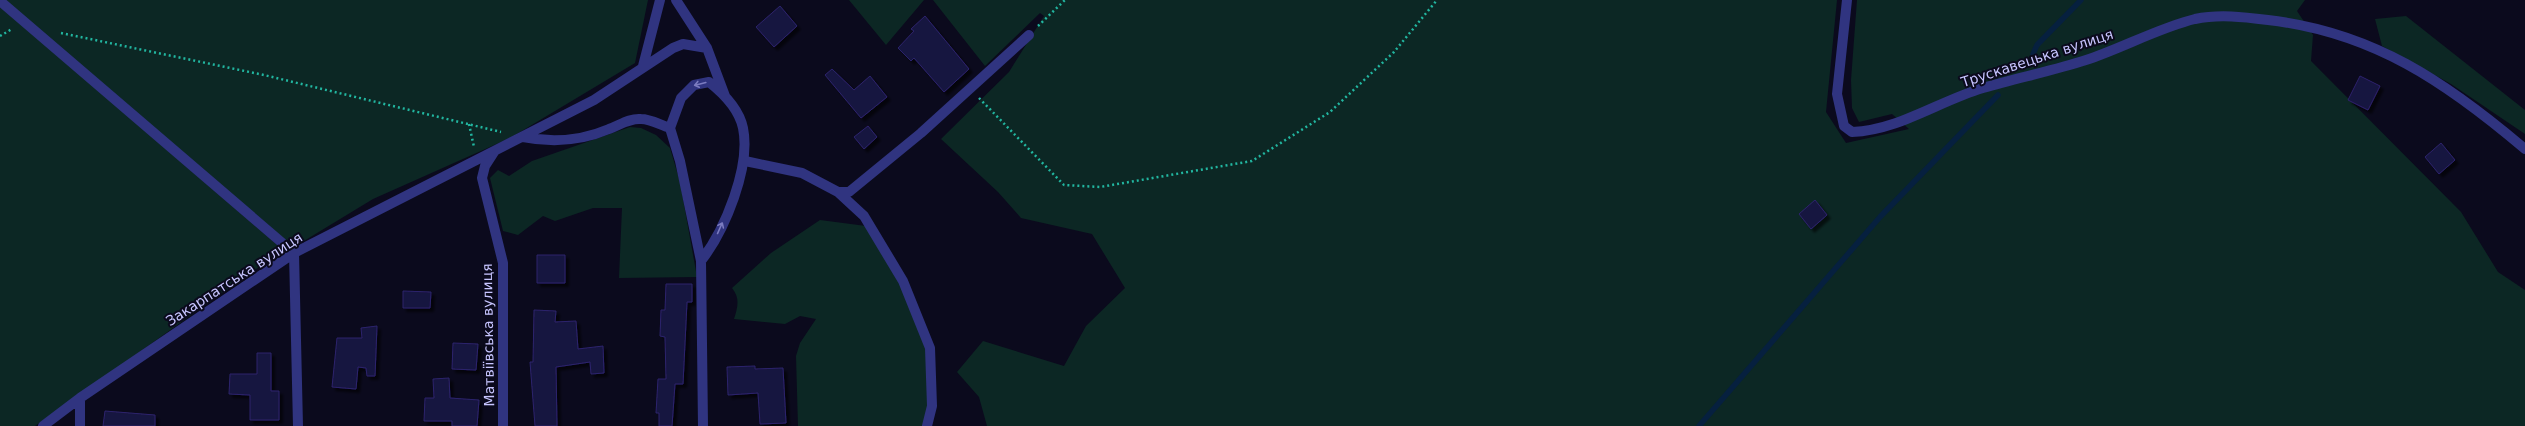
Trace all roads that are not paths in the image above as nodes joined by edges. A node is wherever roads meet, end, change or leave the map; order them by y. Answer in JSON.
{"nodes":[{"id":1,"x":660,"y":0,"type":"edge"},
{"id":2,"x":676,"y":0,"type":"edge"},
{"id":3,"x":1847,"y":0,"type":"edge"},
{"id":4,"x":0,"y":1,"type":"edge"},
{"id":5,"x":1029,"y":35,"type":"road end"},
{"id":6,"x":707,"y":48,"type":"junction"},
{"id":7,"x":643,"y":66,"type":"junction"},
{"id":8,"x":726,"y":97,"type":"junction"},
{"id":9,"x":670,"y":128,"type":"junction"},
{"id":10,"x":523,"y":137,"type":"junction"},
{"id":11,"x":2525,"y":149,"type":"edge"},
{"id":12,"x":494,"y":152,"type":"junction"},
{"id":13,"x":745,"y":161,"type":"junction"},
{"id":14,"x":838,"y":192,"type":"junction"},
{"id":15,"x":294,"y":254,"type":"junction"},
{"id":16,"x":701,"y":261,"type":"junction"},
{"id":17,"x":80,"y":398,"type":"junction"},
{"id":18,"x":43,"y":426,"type":"edge"},
{"id":19,"x":80,"y":426,"type":"edge"},
{"id":20,"x":298,"y":426,"type":"edge"},
{"id":21,"x":503,"y":426,"type":"edge"},
{"id":22,"x":703,"y":426,"type":"edge"},
{"id":23,"x":926,"y":426,"type":"edge"}],
"edges":[{"from":1,"to":7,"type":"street"},
{"from":2,"to":6,"type":"street"},
{"from":3,"to":11,"type":"street","name":"Трускавецька вулиця"},
{"from":4,"to":15,"type":"street"},
{"from":5,"to":14,"type":"street"},
{"from":6,"to":7,"type":"street","name":"Закарпатська вулиця"},
{"from":6,"to":8,"type":"street"},
{"from":7,"to":10,"type":"street","name":"Закарпатська вулиця"},
{"from":8,"to":9,"type":"street","one_way":true},
{"from":8,"to":13,"type":"street"},
{"from":9,"to":10,"type":"street"},
{"from":9,"to":16,"type":"street"},
{"from":10,"to":12,"type":"street","name":"Закарпатська вулиця"},
{"from":12,"to":15,"type":"street","name":"Закарпатська вулиця"},
{"from":12,"to":21,"type":"street","name":"Матвіївська вулиця"},
{"from":13,"to":14,"type":"street"},
{"from":16,"to":13,"type":"street","one_way":true},
{"from":14,"to":23,"type":"street"},
{"from":15,"to":17,"type":"street","name":"Закарпатська вулиця"},
{"from":15,"to":20,"type":"street"},
{"from":16,"to":22,"type":"street"},
{"from":17,"to":18,"type":"street","name":"Закарпатська вулиця"},
{"from":17,"to":19,"type":"street"}]}
